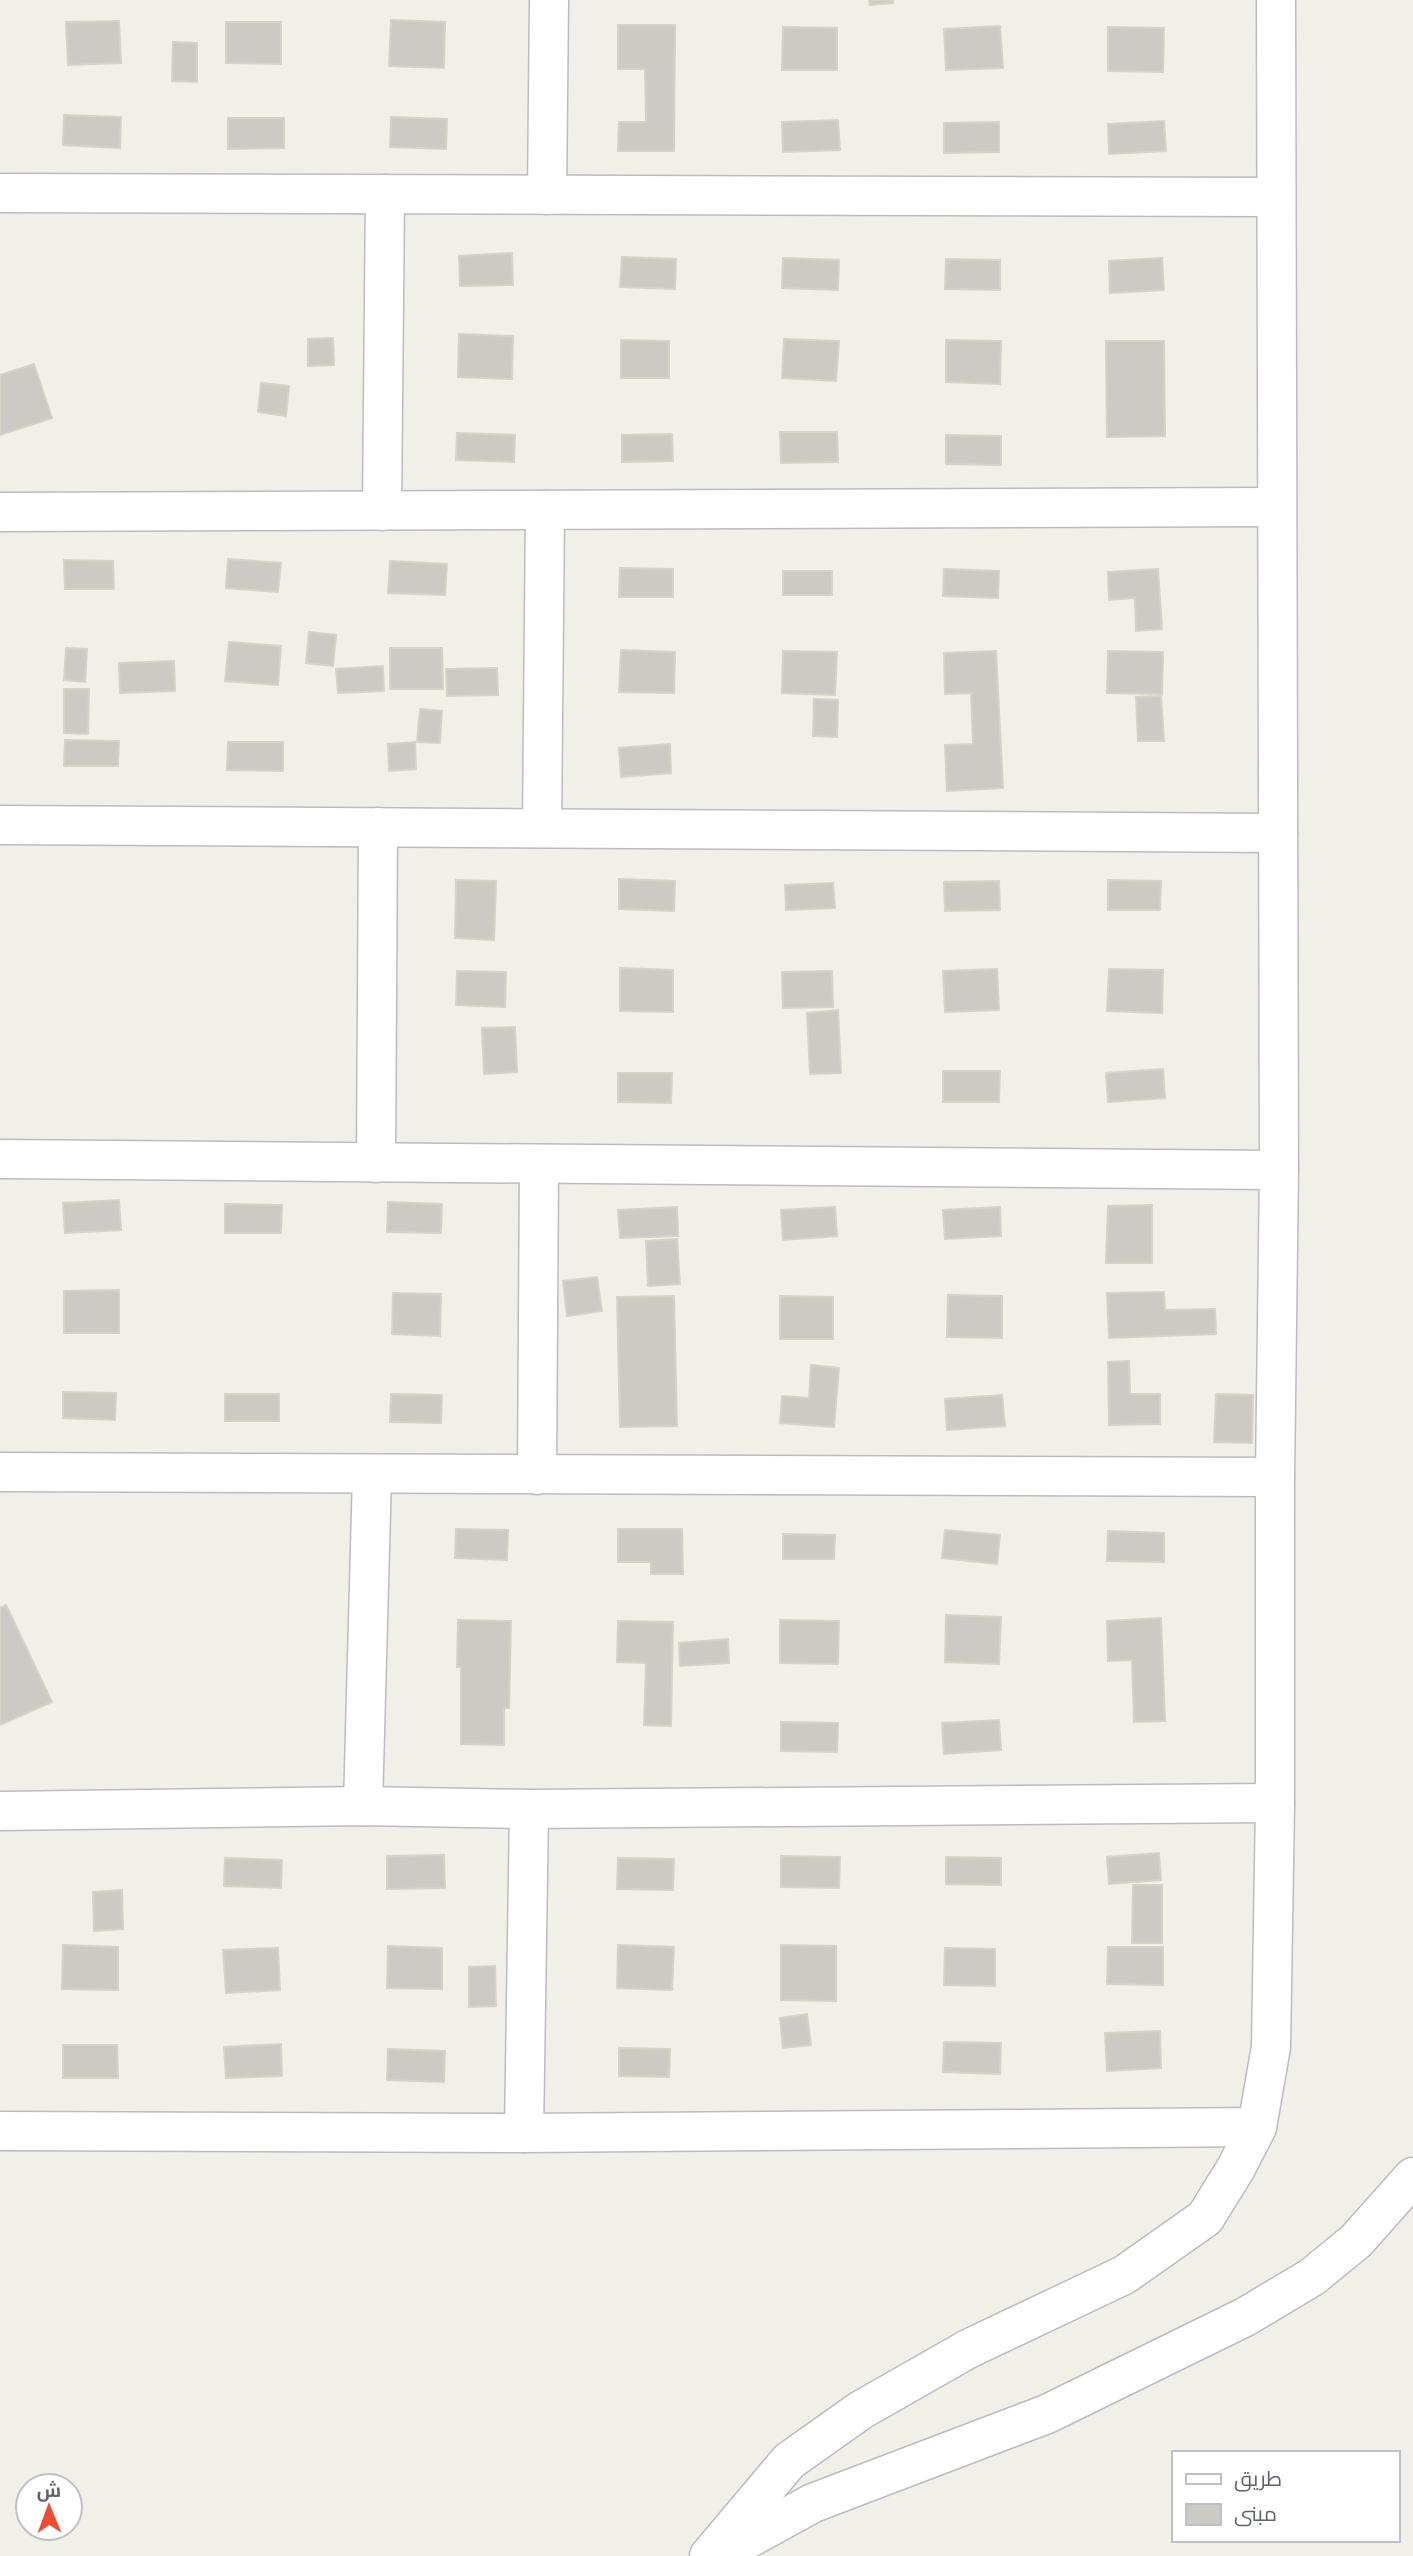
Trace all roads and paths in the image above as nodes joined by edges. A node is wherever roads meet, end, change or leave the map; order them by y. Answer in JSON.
{"nodes":[{"id":1,"x":549,"y":0,"type":"edge"},
{"id":2,"x":1276,"y":0,"type":"edge"},
{"id":3,"x":0,"y":193,"type":"edge"},
{"id":4,"x":385,"y":194,"type":"junction"},
{"id":5,"x":547,"y":195,"type":"junction"},
{"id":6,"x":1276,"y":197,"type":"junction"},
{"id":7,"x":1278,"y":507,"type":"junction"},
{"id":8,"x":545,"y":510,"type":"junction"},
{"id":9,"x":382,"y":511,"type":"junction"},
{"id":10,"x":0,"y":512,"type":"edge"},
{"id":11,"x":0,"y":825,"type":"edge"},
{"id":12,"x":378,"y":827,"type":"junction"},
{"id":13,"x":542,"y":828,"type":"junction"},
{"id":14,"x":1278,"y":833,"type":"junction"},
{"id":15,"x":0,"y":1159,"type":"edge"},
{"id":16,"x":376,"y":1163,"type":"junction"},
{"id":17,"x":539,"y":1164,"type":"junction"},
{"id":18,"x":1279,"y":1170,"type":"junction"},
{"id":19,"x":0,"y":1472,"type":"edge"},
{"id":20,"x":372,"y":1474,"type":"junction"},
{"id":21,"x":537,"y":1475,"type":"junction"},
{"id":22,"x":1275,"y":1477,"type":"junction"},
{"id":23,"x":1275,"y":1803,"type":"junction"},
{"id":24,"x":363,"y":1806,"type":"junction"},
{"id":25,"x":529,"y":1809,"type":"junction"},
{"id":26,"x":0,"y":1811,"type":"edge"},
{"id":27,"x":1257,"y":2126,"type":"junction"},
{"id":28,"x":0,"y":2131,"type":"edge"},
{"id":29,"x":524,"y":2133,"type":"junction"},
{"id":30,"x":1413,"y":2176,"type":"edge"},
{"id":31,"x":709,"y":2556,"type":"edge"},
{"id":32,"x":716,"y":2556,"type":"edge"}],
"edges":[{"from":1,"to":5,"type":"street"},
{"from":2,"to":6,"type":"street"},
{"from":3,"to":4,"type":"street"},
{"from":4,"to":5,"type":"street"},
{"from":4,"to":9,"type":"street"},
{"from":5,"to":6,"type":"street"},
{"from":6,"to":7,"type":"street"},
{"from":7,"to":8,"type":"street"},
{"from":7,"to":14,"type":"street"},
{"from":8,"to":9,"type":"street"},
{"from":8,"to":13,"type":"street"},
{"from":9,"to":10,"type":"street"},
{"from":11,"to":12,"type":"street"},
{"from":12,"to":13,"type":"street"},
{"from":12,"to":16,"type":"street"},
{"from":13,"to":14,"type":"street"},
{"from":14,"to":18,"type":"street"},
{"from":15,"to":16,"type":"street"},
{"from":16,"to":17,"type":"street"},
{"from":17,"to":18,"type":"street"},
{"from":17,"to":21,"type":"street"},
{"from":18,"to":22,"type":"street"},
{"from":19,"to":20,"type":"street"},
{"from":20,"to":21,"type":"street"},
{"from":20,"to":24,"type":"street"},
{"from":21,"to":22,"type":"street"},
{"from":22,"to":23,"type":"street"},
{"from":23,"to":25,"type":"street"},
{"from":23,"to":27,"type":"street"},
{"from":24,"to":25,"type":"street"},
{"from":24,"to":26,"type":"street"},
{"from":25,"to":29,"type":"street"},
{"from":27,"to":29,"type":"street"},
{"from":27,"to":31,"type":"street"},
{"from":28,"to":29,"type":"street"},
{"from":30,"to":32,"type":"street"}]}
